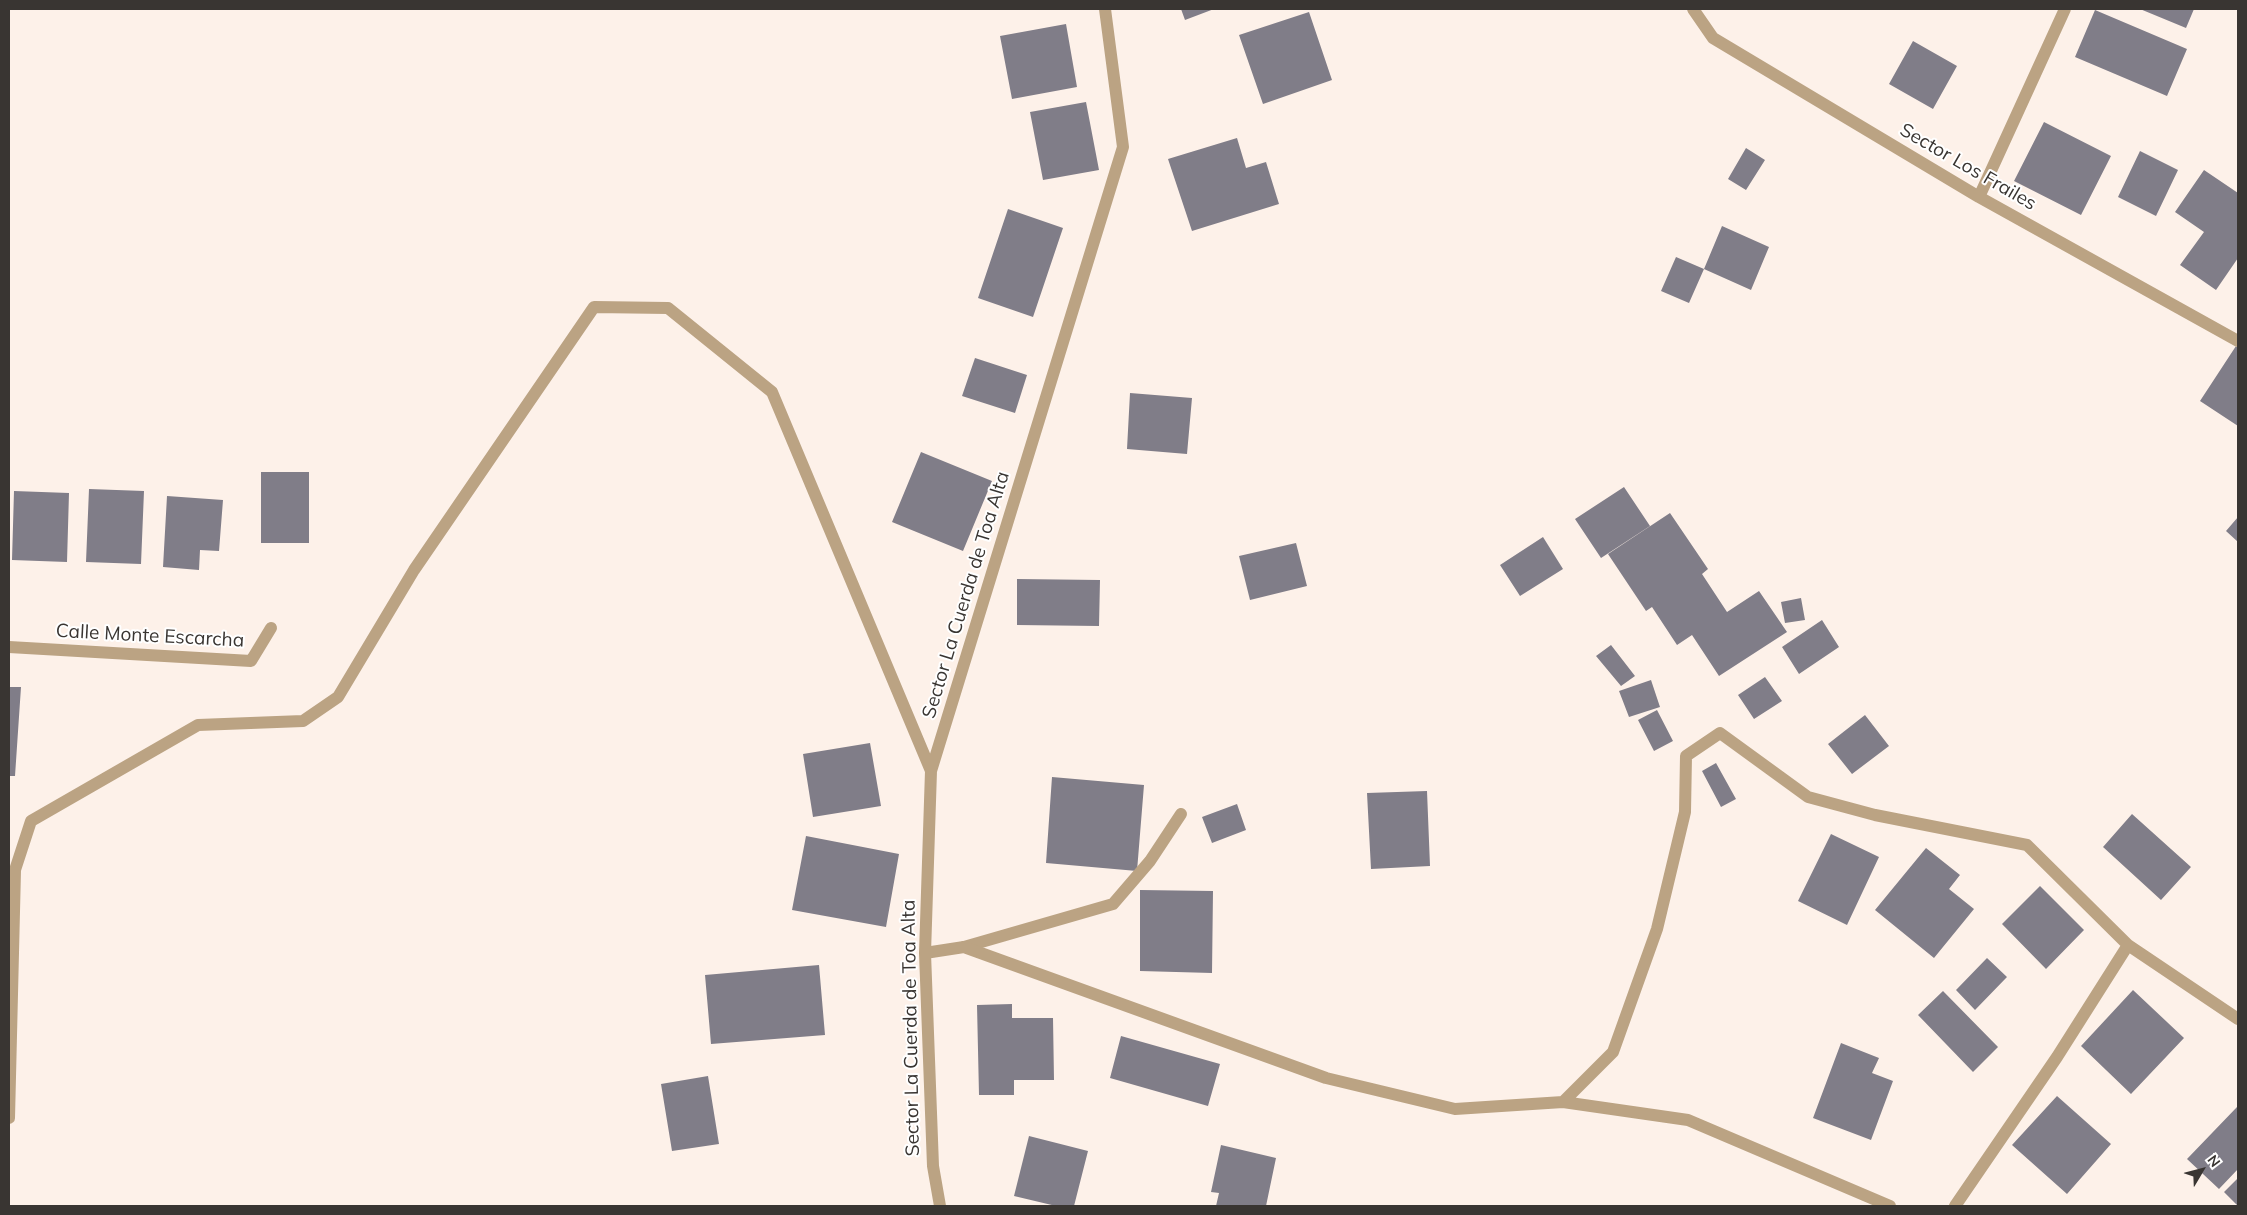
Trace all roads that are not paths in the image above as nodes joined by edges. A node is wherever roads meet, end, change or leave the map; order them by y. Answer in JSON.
{"nodes":[{"id":1,"x":1105,"y":9,"type":"edge"},
{"id":2,"x":1693,"y":9,"type":"edge"},
{"id":3,"x":2066,"y":9,"type":"edge"},
{"id":4,"x":1980,"y":197,"type":"junction"},
{"id":5,"x":2238,"y":341,"type":"edge"},
{"id":6,"x":271,"y":628,"type":"dead end"},
{"id":7,"x":9,"y":647,"type":"edge"},
{"id":8,"x":932,"y":771,"type":"junction"},
{"id":9,"x":1181,"y":814,"type":"dead end"},
{"id":10,"x":2128,"y":945,"type":"junction"},
{"id":11,"x":964,"y":947,"type":"junction"},
{"id":12,"x":925,"y":953,"type":"junction"},
{"id":13,"x":2238,"y":1019,"type":"edge"},
{"id":14,"x":1563,"y":1102,"type":"junction"},
{"id":15,"x":9,"y":1118,"type":"edge"},
{"id":16,"x":940,"y":1206,"type":"edge"},
{"id":17,"x":1890,"y":1206,"type":"edge"},
{"id":18,"x":1955,"y":1206,"type":"edge"}],
"edges":[{"from":1,"to":8,"type":"street","name":"Sector La Cuerda de Toa Alta"},
{"from":2,"to":4,"type":"street","name":"Sector Los Frailes"},
{"from":3,"to":4,"type":"street"},
{"from":4,"to":5,"type":"street","name":"Sector Los Frailes"},
{"from":6,"to":7,"type":"street","name":"Calle Monte Escarcha"},
{"from":8,"to":12,"type":"street","name":"Sector La Cuerda de Toa Alta"},
{"from":8,"to":15,"type":"street"},
{"from":9,"to":11,"type":"street"},
{"from":10,"to":13,"type":"street"},
{"from":10,"to":14,"type":"street"},
{"from":10,"to":18,"type":"street"},
{"from":11,"to":12,"type":"street"},
{"from":11,"to":14,"type":"street"},
{"from":12,"to":16,"type":"street","name":"Sector La Cuerda de Toa Alta"},
{"from":14,"to":17,"type":"street"}]}
